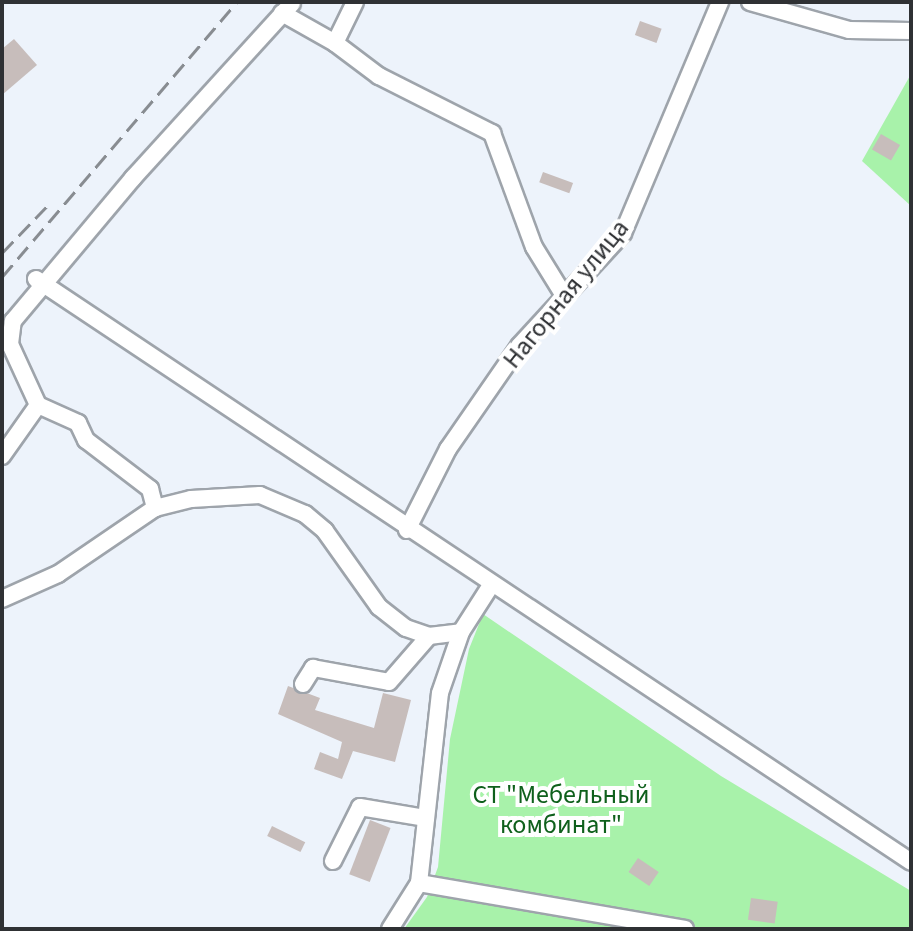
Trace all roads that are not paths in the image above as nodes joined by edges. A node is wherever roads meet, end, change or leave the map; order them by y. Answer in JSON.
{"nodes":[{"id":1,"x":355,"y":2,"type":"edge"},
{"id":2,"x":720,"y":2,"type":"edge"},
{"id":3,"x":750,"y":2,"type":"edge"},
{"id":4,"x":287,"y":8,"type":"edge"},
{"id":5,"x":911,"y":31,"type":"edge"},
{"id":6,"x":335,"y":43,"type":"junction"},
{"id":7,"x":39,"y":281,"type":"junction"},
{"id":8,"x":563,"y":294,"type":"junction"},
{"id":9,"x":38,"y":405,"type":"junction"},
{"id":10,"x":2,"y":456,"type":"edge"},
{"id":11,"x":155,"y":508,"type":"junction"},
{"id":12,"x":407,"y":530,"type":"junction"},
{"id":13,"x":491,"y":585,"type":"junction"},
{"id":14,"x":2,"y":599,"type":"edge"},
{"id":15,"x":461,"y":632,"type":"junction"},
{"id":16,"x":429,"y":636,"type":"junction"},
{"id":17,"x":303,"y":684,"type":"dead end"},
{"id":18,"x":426,"y":818,"type":"junction"},
{"id":19,"x":333,"y":861,"type":"dead end"},
{"id":20,"x":911,"y":862,"type":"edge"},
{"id":21,"x":419,"y":883,"type":"junction"},
{"id":22,"x":390,"y":929,"type":"edge"},
{"id":23,"x":685,"y":929,"type":"edge"}],
"edges":[{"from":1,"to":6,"type":"street"},
{"from":2,"to":8,"type":"street","name":"Нагорная улица"},
{"from":3,"to":5,"type":"street"},
{"from":4,"to":6,"type":"street"},
{"from":4,"to":7,"type":"street"},
{"from":6,"to":8,"type":"street"},
{"from":7,"to":9,"type":"street"},
{"from":7,"to":12,"type":"street"},
{"from":8,"to":12,"type":"street","name":"Нагорная улица"},
{"from":9,"to":10,"type":"street"},
{"from":9,"to":11,"type":"street"},
{"from":11,"to":14,"type":"street"},
{"from":11,"to":16,"type":"street"},
{"from":12,"to":13,"type":"street"},
{"from":13,"to":15,"type":"street"},
{"from":13,"to":20,"type":"street"},
{"from":15,"to":16,"type":"street"},
{"from":15,"to":18,"type":"street"},
{"from":16,"to":17,"type":"street"},
{"from":18,"to":19,"type":"street"},
{"from":18,"to":21,"type":"street"},
{"from":21,"to":22,"type":"street"},
{"from":21,"to":23,"type":"street"}]}
